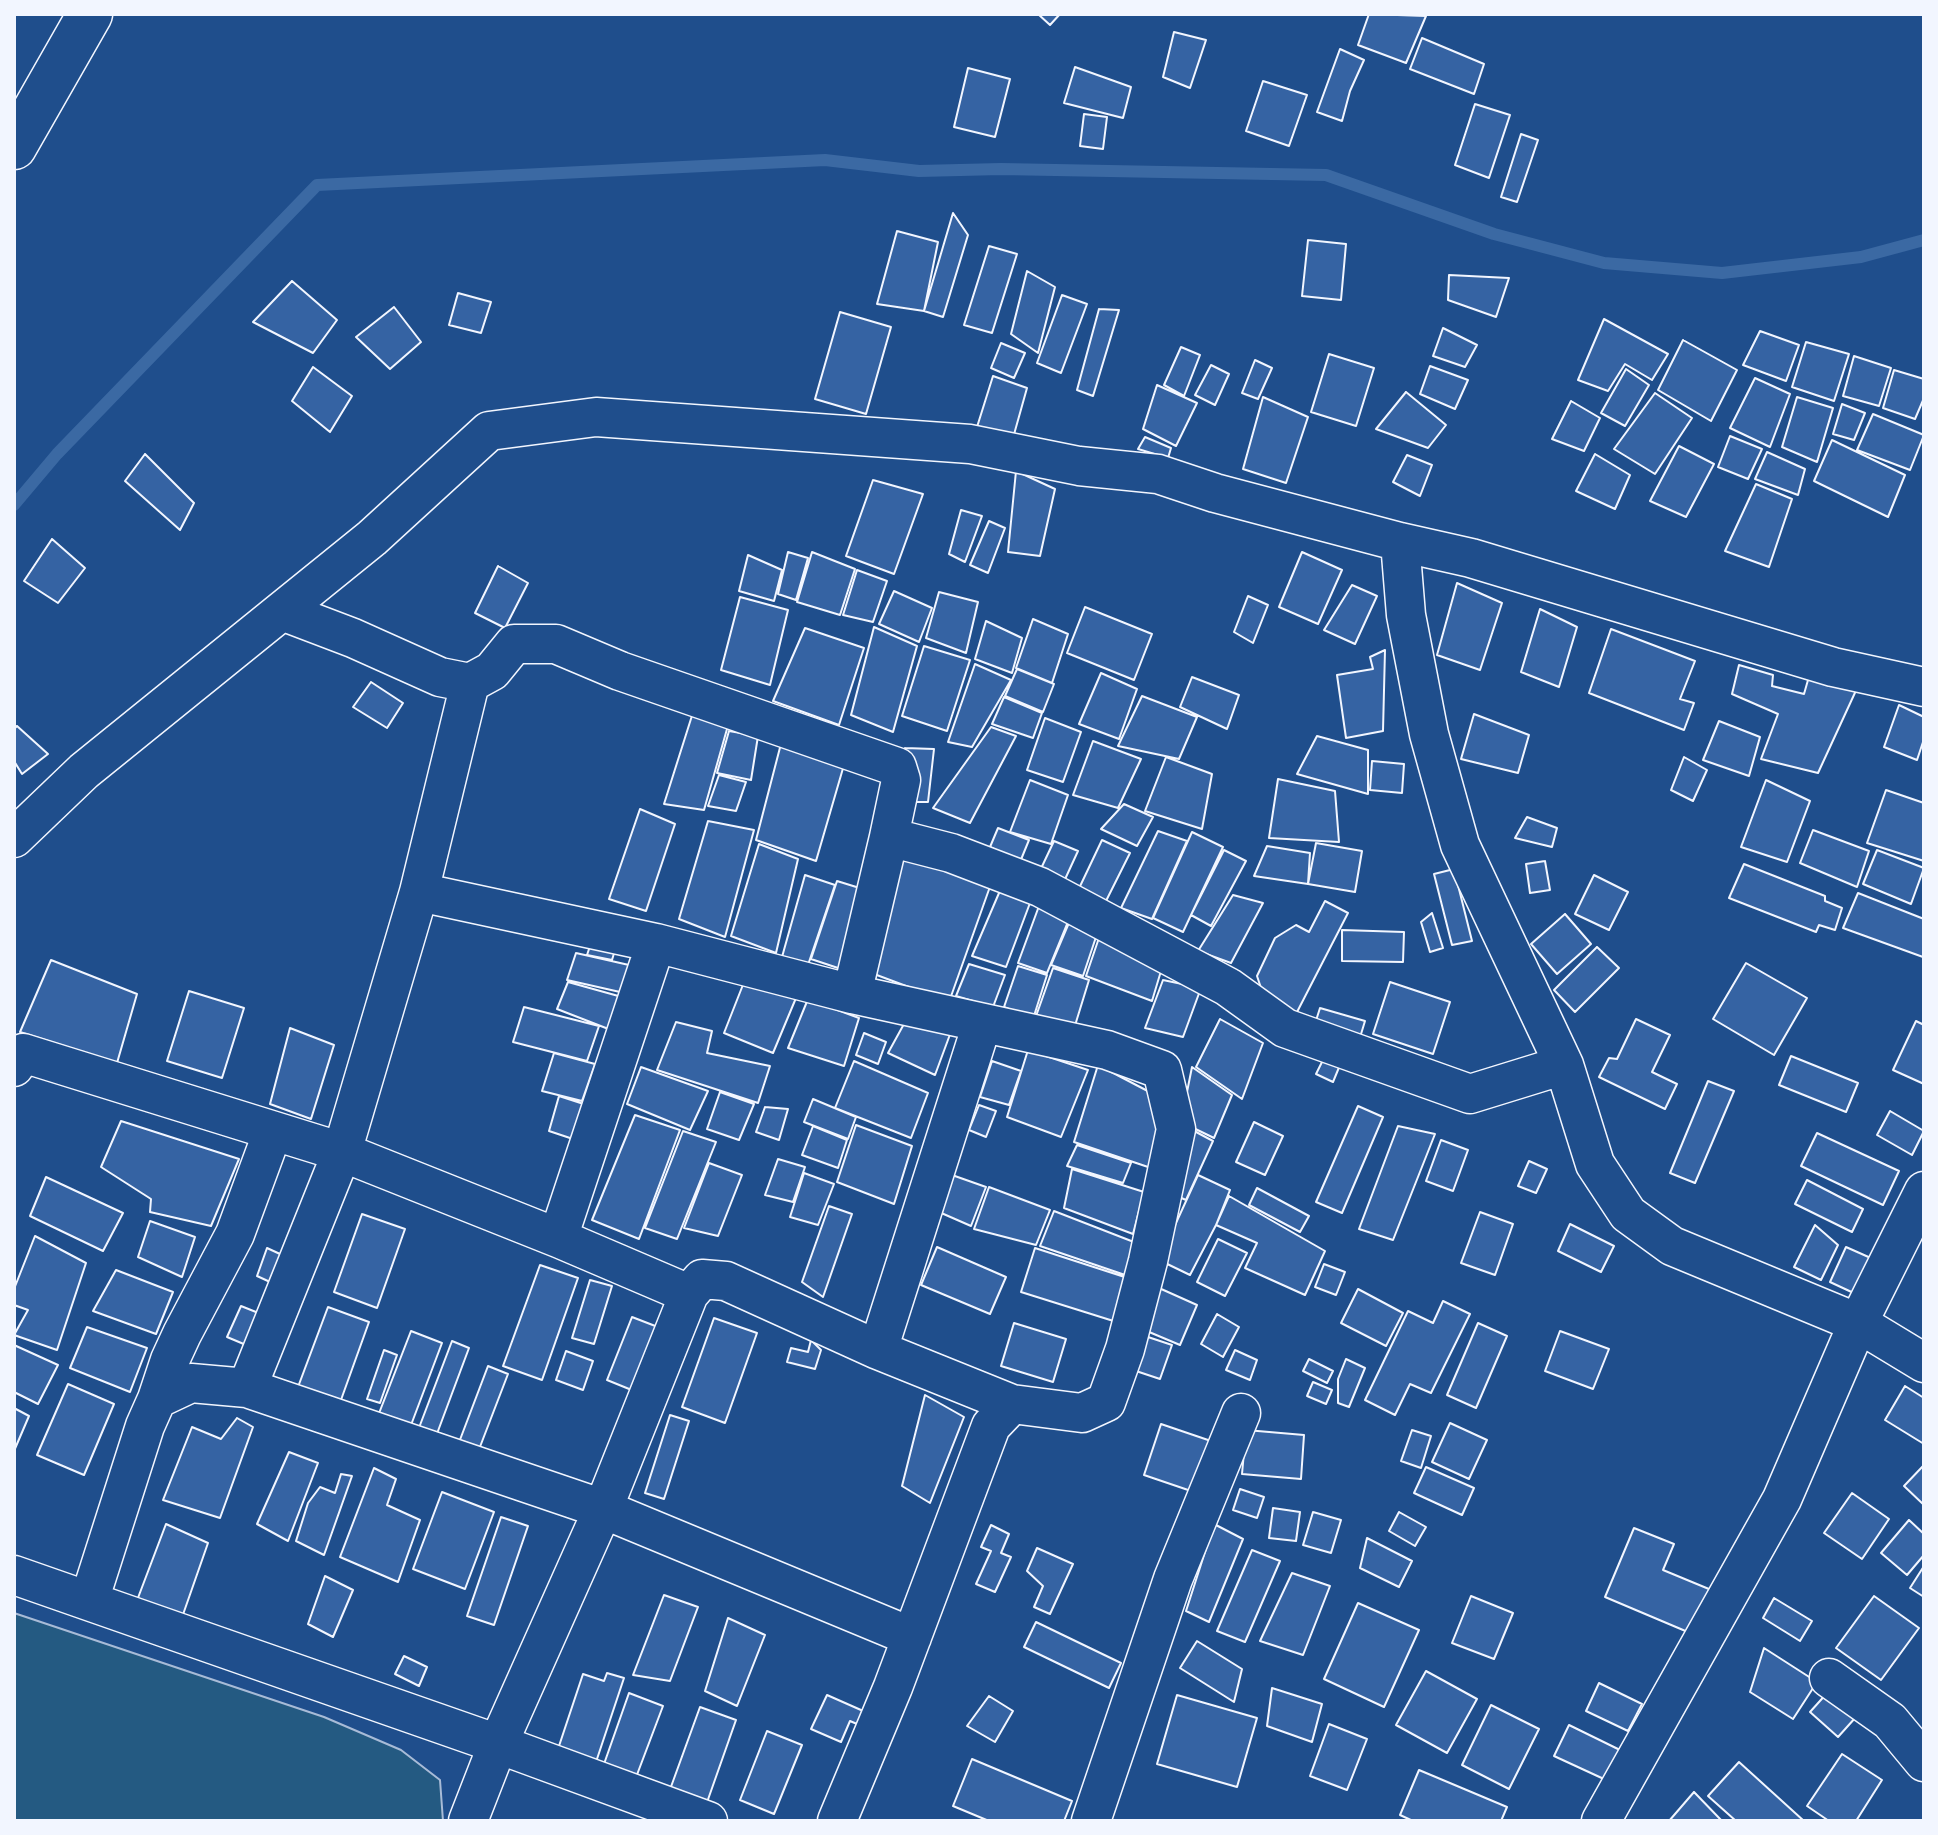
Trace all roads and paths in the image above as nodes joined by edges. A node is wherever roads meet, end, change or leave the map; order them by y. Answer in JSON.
{"nodes":[{"id":1,"x":90,"y":14,"type":"edge"},
{"id":2,"x":14,"y":147,"type":"edge"},
{"id":3,"x":1400,"y":542,"type":"junction"},
{"id":4,"x":282,"y":611,"type":"junction"},
{"id":5,"x":470,"y":683,"type":"junction"},
{"id":6,"x":1924,"y":687,"type":"edge"},
{"id":7,"x":889,"y":837,"type":"junction"},
{"id":8,"x":14,"y":838,"type":"edge"},
{"id":9,"x":419,"y":892,"type":"junction"},
{"id":10,"x":656,"y":943,"type":"junction"},
{"id":11,"x":852,"y":994,"type":"junction"},
{"id":12,"x":982,"y":1024,"type":"junction"},
{"id":13,"x":17,"y":1056,"type":"edge"},
{"id":14,"x":1564,"y":1065,"type":"junction"},
{"id":15,"x":273,"y":1131,"type":"junction"},
{"id":16,"x":342,"y":1152,"type":"junction"},
{"id":17,"x":1924,"y":1191,"type":"edge"},
{"id":18,"x":558,"y":1238,"type":"junction"},
{"id":19,"x":689,"y":1294,"type":"junction"},
{"id":20,"x":1858,"y":1323,"type":"junction"},
{"id":21,"x":878,"y":1350,"type":"junction"},
{"id":22,"x":1924,"y":1363,"type":"edge"},
{"id":23,"x":247,"y":1388,"type":"junction"},
{"id":24,"x":157,"y":1399,"type":"junction"},
{"id":25,"x":1012,"y":1404,"type":"junction"},
{"id":26,"x":1241,"y":1413,"type":"dead end"},
{"id":27,"x":603,"y":1509,"type":"junction"},
{"id":28,"x":14,"y":1575,"type":"edge"},
{"id":29,"x":89,"y":1601,"type":"junction"},
{"id":30,"x":912,"y":1637,"type":"junction"},
{"id":31,"x":1829,"y":1678,"type":"dead end"},
{"id":32,"x":498,"y":1744,"type":"junction"},
{"id":33,"x":1924,"y":1762,"type":"edge"},
{"id":34,"x":468,"y":1821,"type":"edge"},
{"id":35,"x":708,"y":1821,"type":"edge"},
{"id":36,"x":837,"y":1821,"type":"edge"},
{"id":37,"x":1091,"y":1821,"type":"edge"},
{"id":38,"x":1601,"y":1821,"type":"edge"}],
"edges":[{"from":1,"to":2,"type":"street"},
{"from":3,"to":4,"type":"street"},
{"from":3,"to":6,"type":"street"},
{"from":3,"to":14,"type":"street"},
{"from":4,"to":5,"type":"street"},
{"from":4,"to":8,"type":"street"},
{"from":5,"to":7,"type":"street"},
{"from":5,"to":9,"type":"street"},
{"from":7,"to":11,"type":"street"},
{"from":7,"to":14,"type":"street"},
{"from":9,"to":10,"type":"street"},
{"from":9,"to":16,"type":"street"},
{"from":10,"to":11,"type":"street"},
{"from":10,"to":18,"type":"street"},
{"from":11,"to":12,"type":"street"},
{"from":12,"to":21,"type":"street"},
{"from":12,"to":25,"type":"street"},
{"from":13,"to":15,"type":"street"},
{"from":14,"to":20,"type":"street"},
{"from":15,"to":16,"type":"street"},
{"from":15,"to":24,"type":"street"},
{"from":16,"to":18,"type":"street"},
{"from":16,"to":23,"type":"street"},
{"from":17,"to":20,"type":"street"},
{"from":18,"to":19,"type":"street"},
{"from":19,"to":21,"type":"street"},
{"from":19,"to":27,"type":"street"},
{"from":20,"to":22,"type":"street"},
{"from":20,"to":38,"type":"street"},
{"from":21,"to":25,"type":"street"},
{"from":23,"to":24,"type":"street"},
{"from":23,"to":27,"type":"street"},
{"from":24,"to":29,"type":"street"},
{"from":25,"to":30,"type":"street"},
{"from":26,"to":37,"type":"street"},
{"from":27,"to":30,"type":"street"},
{"from":27,"to":32,"type":"street"},
{"from":28,"to":29,"type":"street"},
{"from":29,"to":32,"type":"street"},
{"from":30,"to":36,"type":"street"},
{"from":31,"to":33,"type":"street"},
{"from":32,"to":34,"type":"street"},
{"from":32,"to":35,"type":"street"}]}
